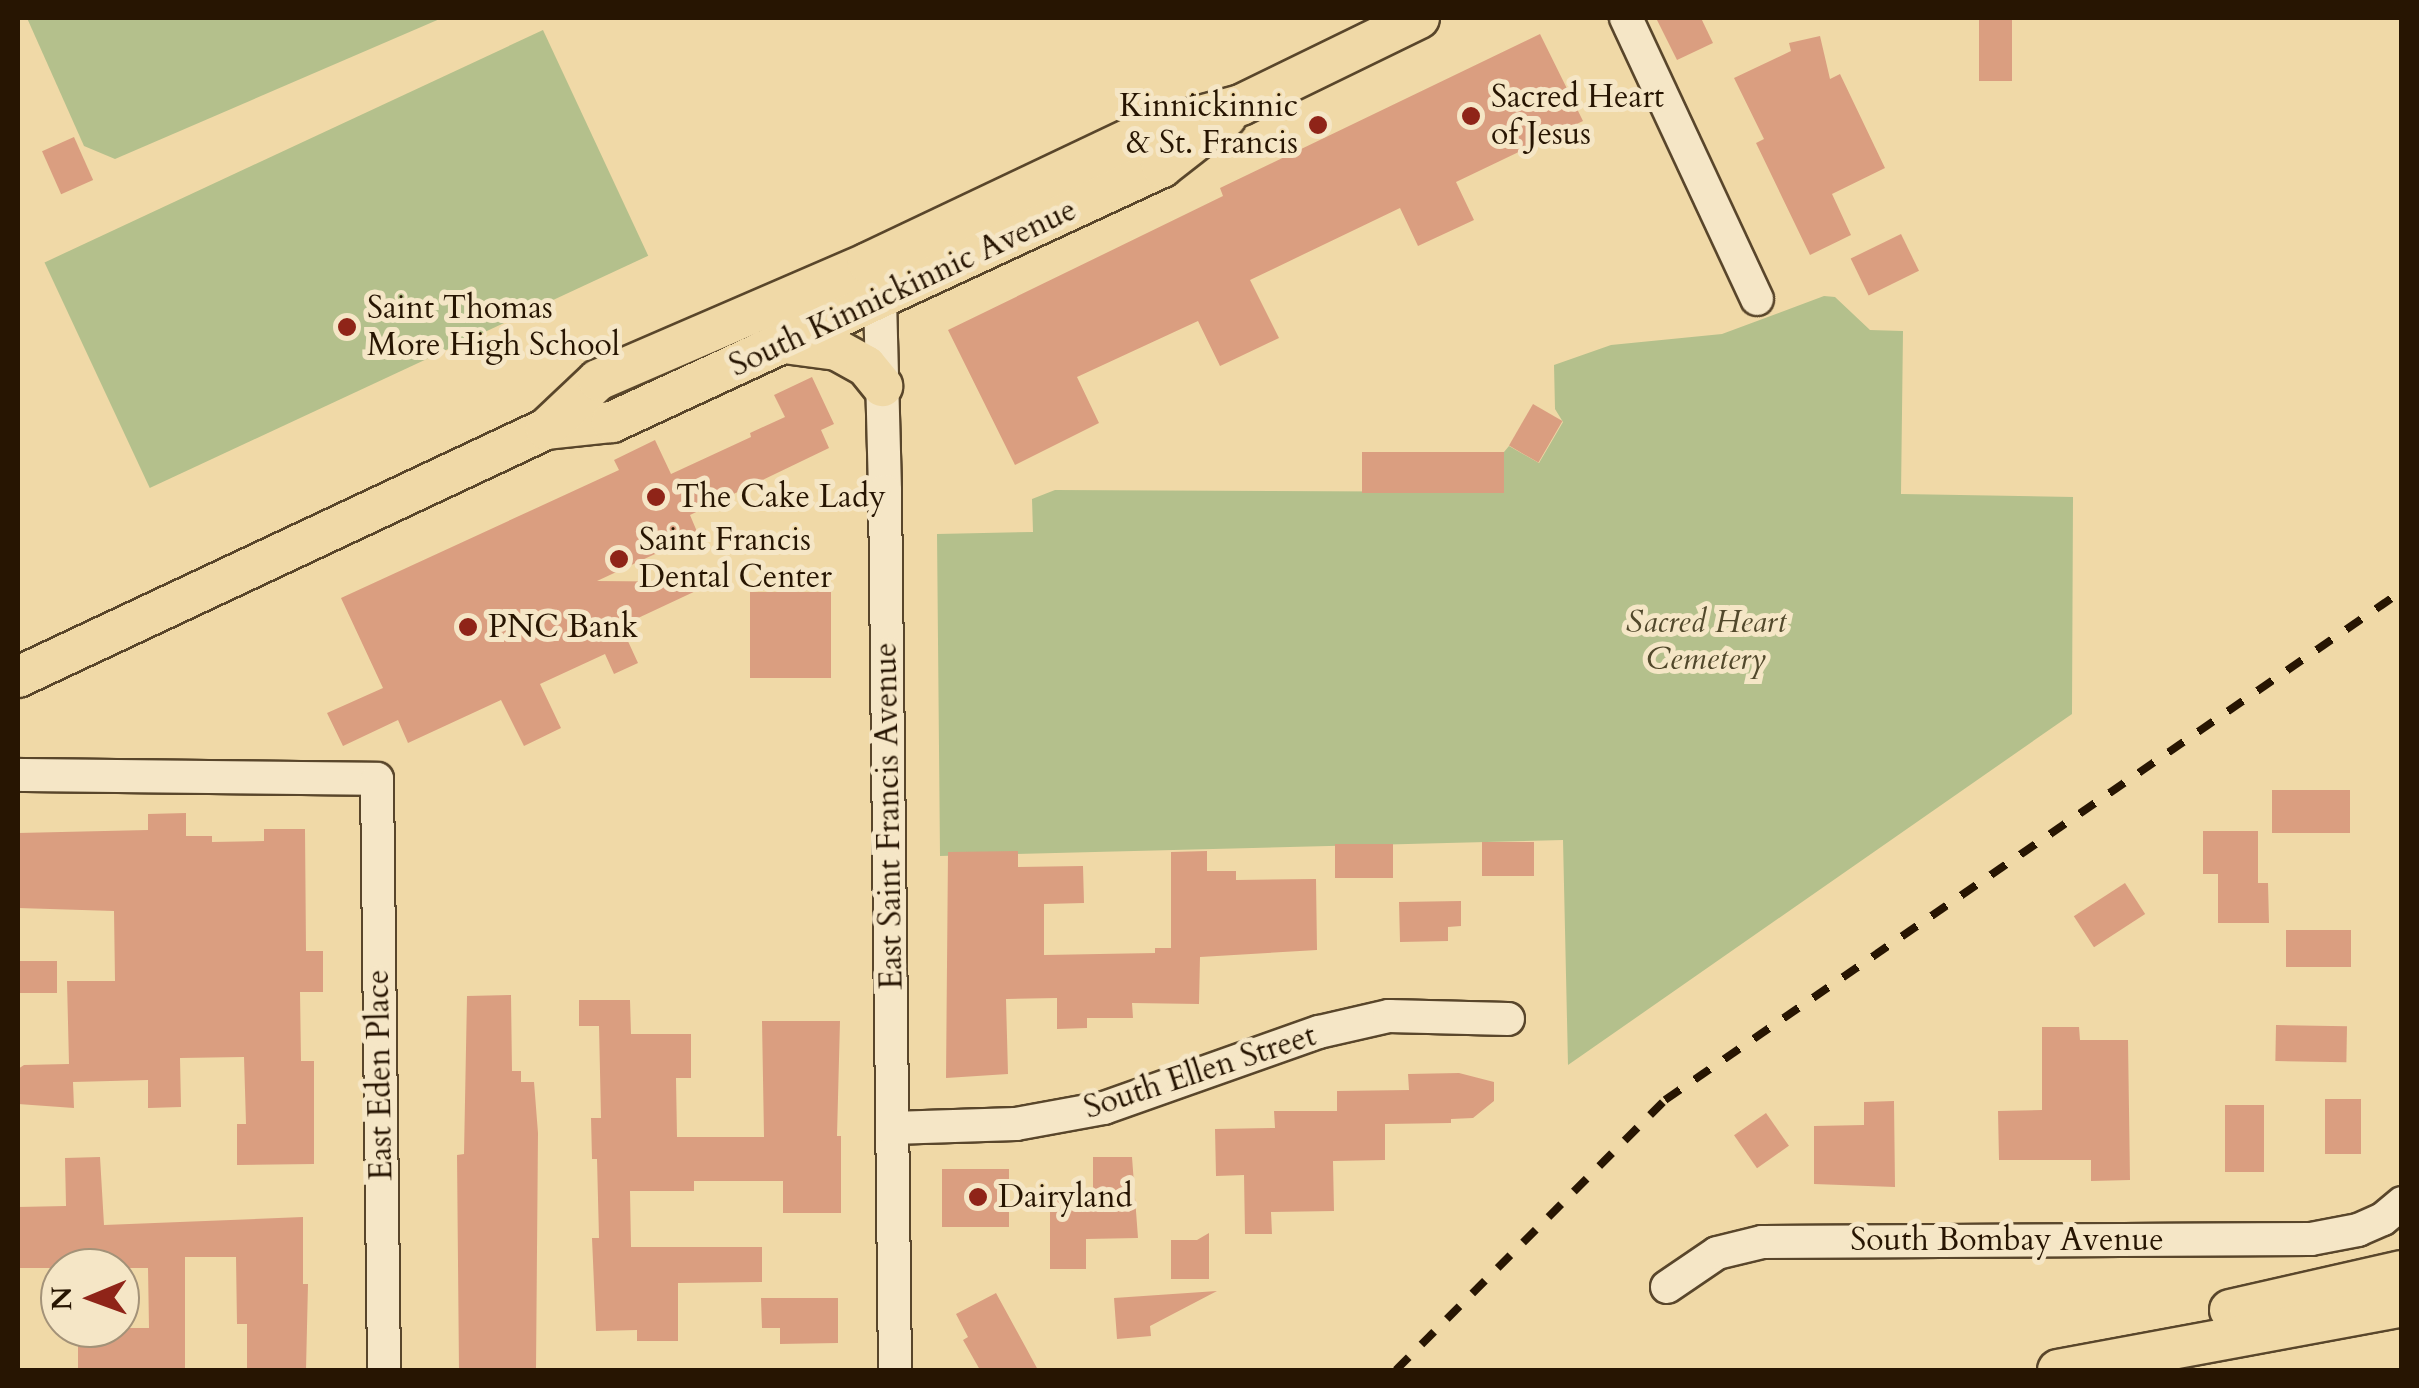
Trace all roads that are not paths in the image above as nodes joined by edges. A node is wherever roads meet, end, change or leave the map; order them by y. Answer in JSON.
{"nodes":[{"id":1,"x":1420,"y":18,"type":"edge"},
{"id":2,"x":1626,"y":18,"type":"edge"},
{"id":3,"x":874,"y":281,"type":"junction"},
{"id":4,"x":1757,"y":299,"type":"dead end"},
{"id":5,"x":784,"y":343,"type":"junction"},
{"id":6,"x":882,"y":386,"type":"junction"},
{"id":7,"x":546,"y":429,"type":"junction"},
{"id":8,"x":18,"y":677,"type":"edge"},
{"id":9,"x":18,"y":775,"type":"edge"},
{"id":10,"x":1508,"y":1020,"type":"dead end"},
{"id":11,"x":892,"y":1128,"type":"junction"},
{"id":12,"x":2402,"y":1204,"type":"edge"},
{"id":13,"x":2402,"y":1271,"type":"edge"},
{"id":14,"x":1667,"y":1287,"type":"dead end"},
{"id":15,"x":2402,"y":1306,"type":"edge"},
{"id":16,"x":2105,"y":1361,"type":"junction"},
{"id":17,"x":384,"y":1370,"type":"edge"},
{"id":18,"x":895,"y":1370,"type":"edge"},
{"id":19,"x":2058,"y":1370,"type":"edge"}],
"edges":[{"from":1,"to":3,"type":"main road","name":"South Kinnickinnic Avenue"},
{"from":2,"to":4,"type":"street"},
{"from":3,"to":5,"type":"main road","name":"South Kinnickinnic Avenue"},
{"from":3,"to":6,"type":"street","name":"East Saint Francis Avenue"},
{"from":3,"to":7,"type":"main road","name":"South Kinnickinnic Avenue"},
{"from":5,"to":6,"type":"main road"},
{"from":5,"to":7,"type":"main road","name":"South Kinnickinnic Avenue"},
{"from":6,"to":11,"type":"street","name":"East Saint Francis Avenue"},
{"from":7,"to":8,"type":"main road","name":"South Kinnickinnic Avenue"},
{"from":9,"to":17,"type":"street","name":"East Eden Place"},
{"from":10,"to":11,"type":"street","name":"South Ellen Street"},
{"from":11,"to":18,"type":"street","name":"East Saint Francis Avenue"},
{"from":12,"to":14,"type":"street","name":"South Bombay Avenue"},
{"from":13,"to":16,"type":"main road"},
{"from":15,"to":16,"type":"main road"},
{"from":16,"to":19,"type":"main road"}]}
